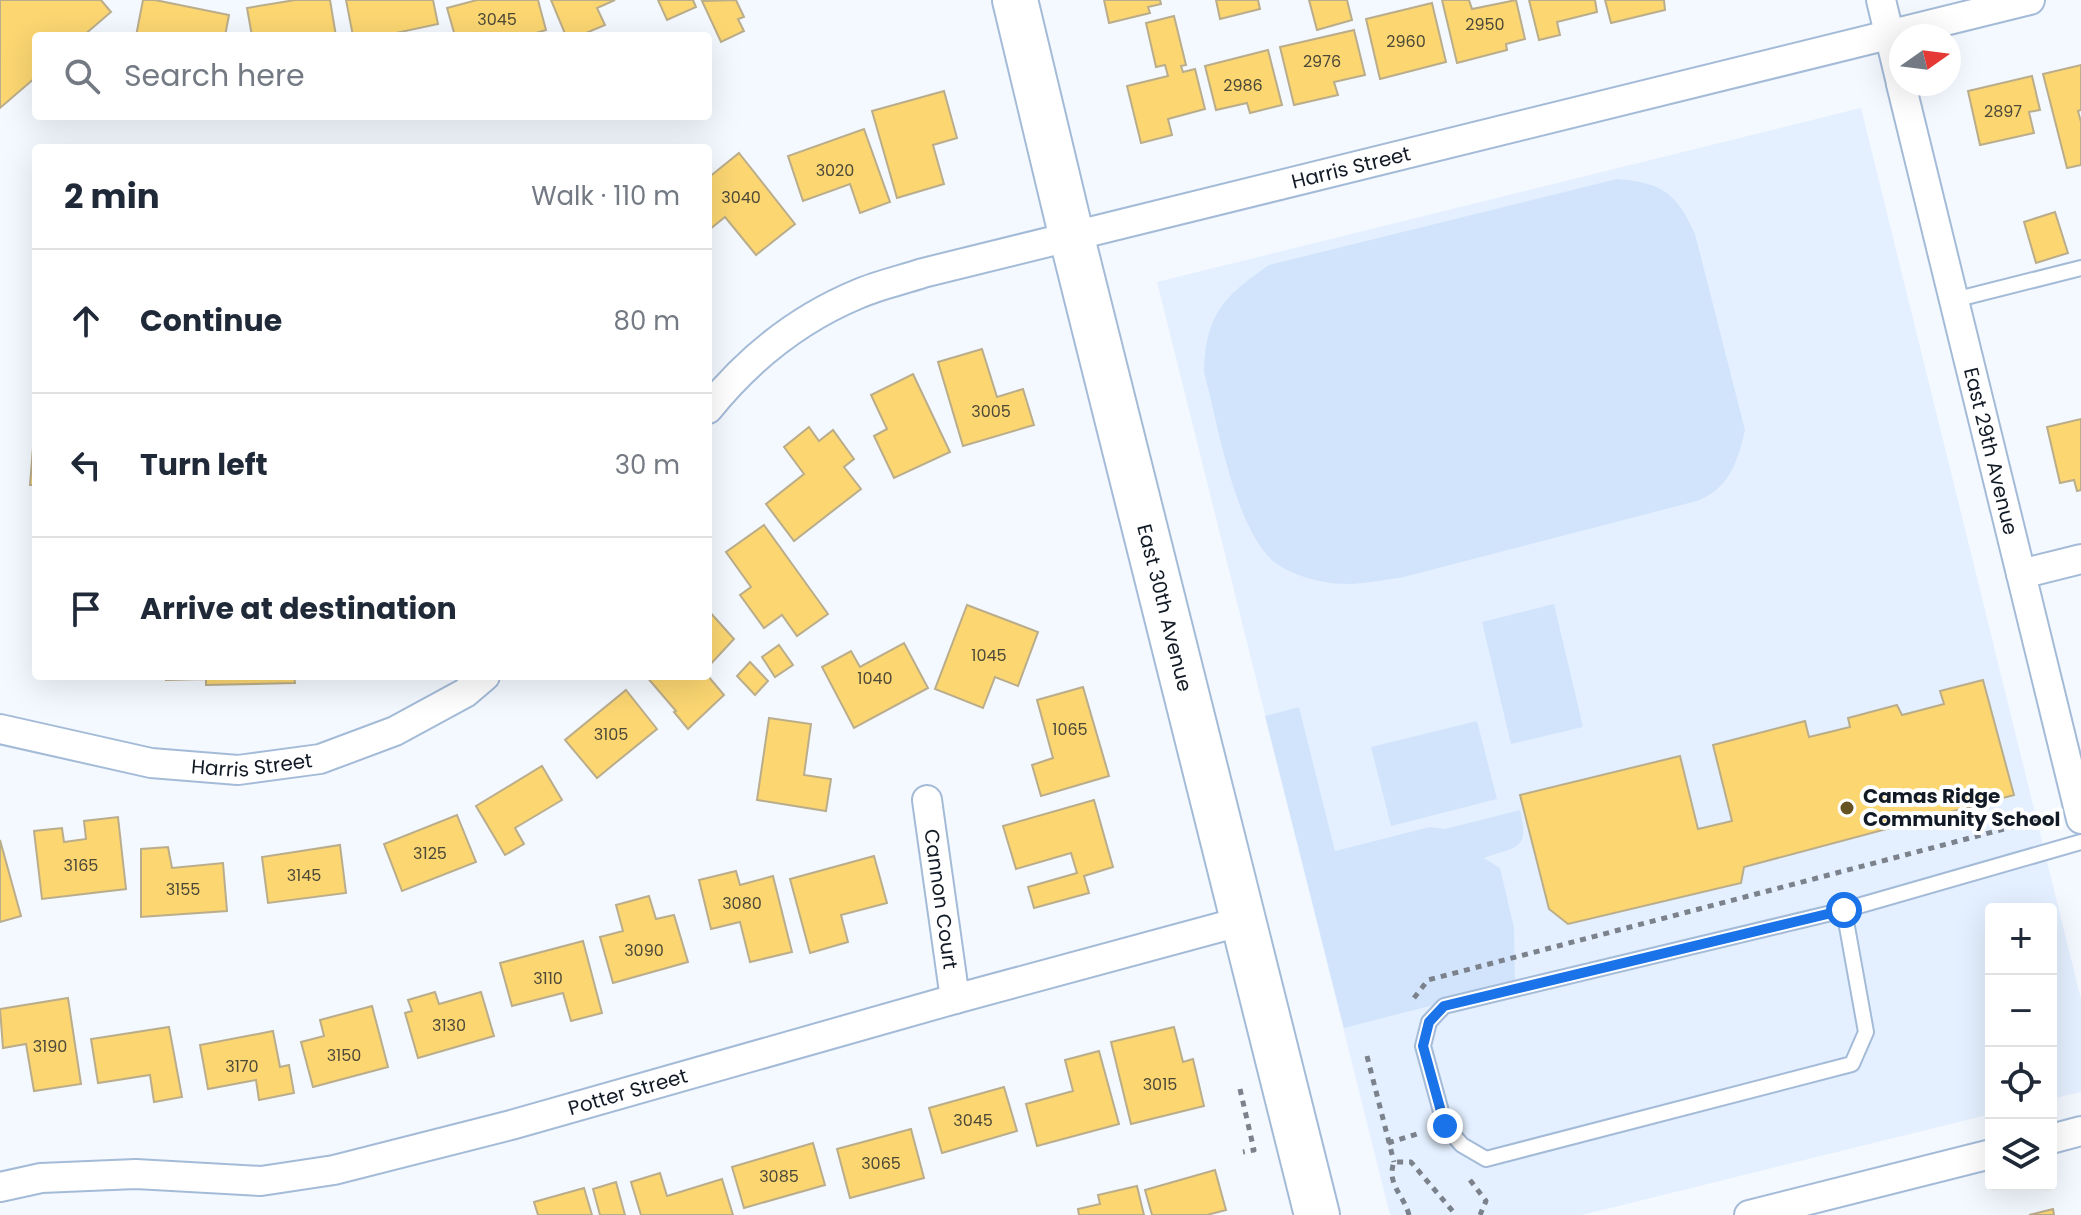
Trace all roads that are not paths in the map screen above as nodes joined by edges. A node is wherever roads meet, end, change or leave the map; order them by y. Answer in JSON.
{"nodes":[{"id":1,"x":1015,"y":0,"type":"edge"},
{"id":2,"x":1881,"y":0,"type":"edge"},
{"id":3,"x":2030,"y":0,"type":"edge"},
{"id":4,"x":1933,"y":24,"type":"edge"},
{"id":5,"x":1889,"y":35,"type":"joint"},
{"id":6,"x":1904,"y":96,"type":"edge"},
{"id":7,"x":1072,"y":238,"type":"junction"},
{"id":8,"x":2081,"y":268,"type":"edge"},
{"id":9,"x":1954,"y":300,"type":"junction"},
{"id":10,"x":712,"y":405,"type":"edge"},
{"id":11,"x":2081,"y":559,"type":"edge"},
{"id":12,"x":2021,"y":574,"type":"junction"},
{"id":13,"x":480,"y":680,"type":"edge"},
{"id":14,"x":0,"y":729,"type":"edge"},
{"id":15,"x":927,"y":800,"type":"dead end"},
{"id":16,"x":2081,"y":819,"type":"edge"},
{"id":17,"x":2081,"y":842,"type":"edge"},
{"id":18,"x":1844,"y":910,"type":"junction"},
{"id":19,"x":1243,"y":921,"type":"junction"},
{"id":20,"x":955,"y":999,"type":"junction"},
{"id":21,"x":2081,"y":1131,"type":"edge"},
{"id":22,"x":2057,"y":1137,"type":"edge"},
{"id":23,"x":1985,"y":1156,"type":"edge"},
{"id":24,"x":0,"y":1187,"type":"edge"},
{"id":25,"x":1778,"y":1212,"type":"edge"},
{"id":26,"x":1317,"y":1215,"type":"edge"},
{"id":27,"x":1749,"y":1215,"type":"edge"}],
"edges":[{"from":1,"to":7,"type":"main road","name":"East 30th Avenue"},
{"from":2,"to":5,"type":"street","name":"East 29th Avenue"},
{"from":3,"to":4,"type":"street","name":"Harris Street"},
{"from":5,"to":7,"type":"street","name":"Harris Street"},
{"from":6,"to":9,"type":"street","name":"East 29th Avenue"},
{"from":7,"to":10,"type":"street","name":"Harris Street"},
{"from":7,"to":19,"type":"main road","name":"East 30th Avenue"},
{"from":8,"to":9,"type":"lane"},
{"from":9,"to":12,"type":"street","name":"East 29th Avenue"},
{"from":11,"to":12,"type":"street"},
{"from":12,"to":16,"type":"street","name":"East 29th Avenue"},
{"from":13,"to":14,"type":"street","name":"Harris Street"},
{"from":15,"to":20,"type":"street","name":"Cannon Court"},
{"from":17,"to":18,"type":"lane"},
{"from":18,"to":18,"type":"lane"},
{"from":19,"to":20,"type":"street","name":"Potter Street"},
{"from":19,"to":26,"type":"main road","name":"East 30th Avenue"},
{"from":20,"to":24,"type":"street","name":"Potter Street"},
{"from":21,"to":22,"type":"street"},
{"from":23,"to":25,"type":"street"},
{"from":25,"to":27,"type":"street"}]}
